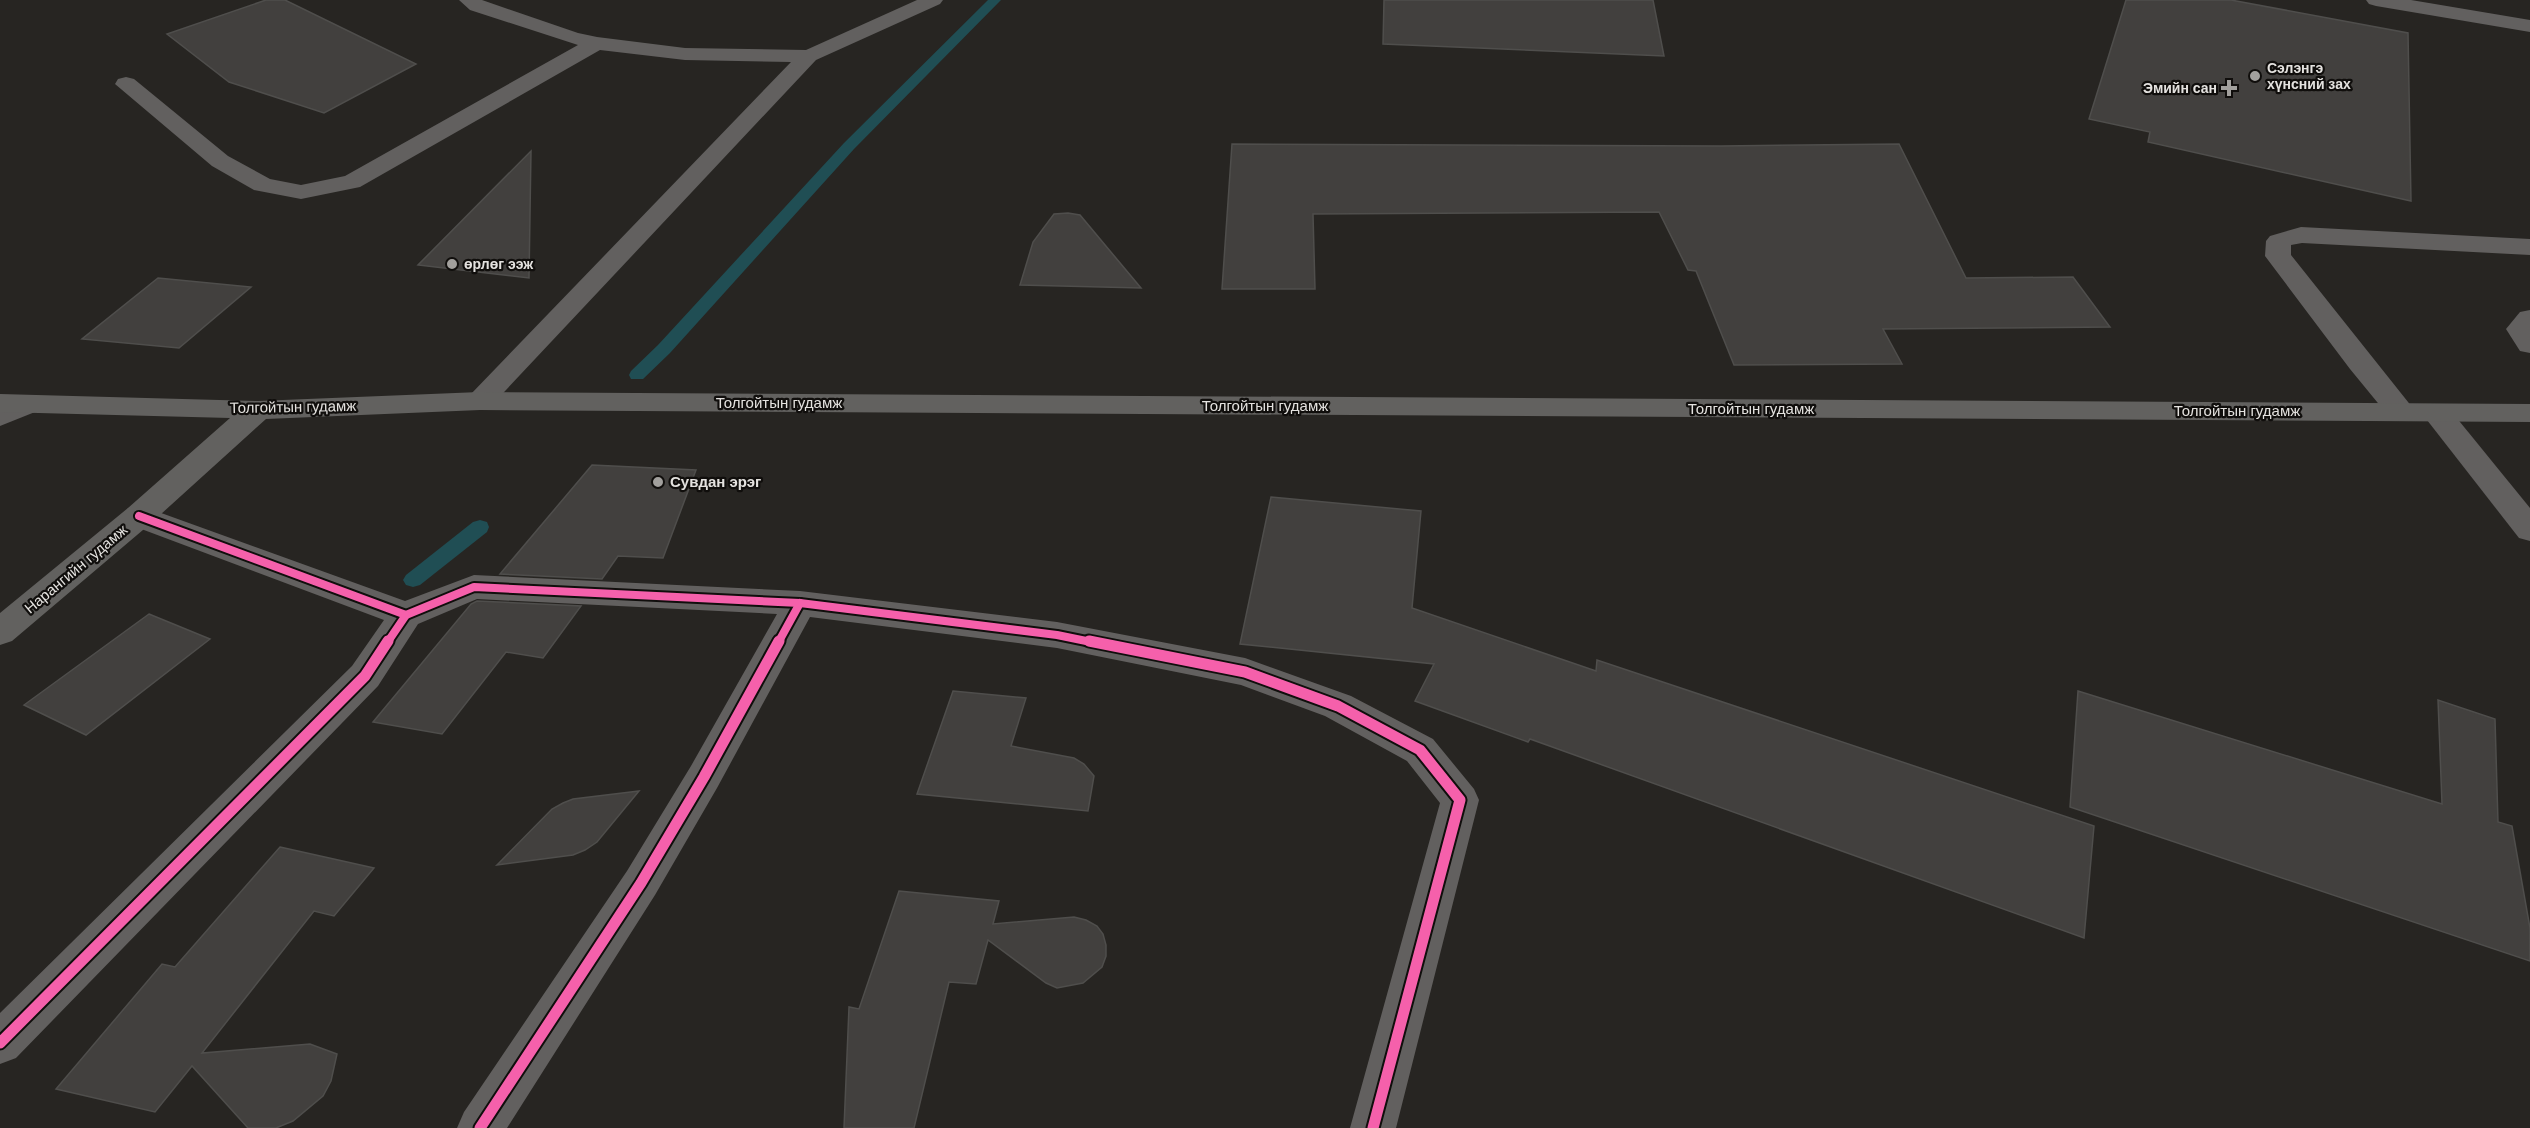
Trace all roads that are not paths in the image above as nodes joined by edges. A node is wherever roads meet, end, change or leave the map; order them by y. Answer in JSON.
{"nodes":[{"id":1,"x":469,"y":0,"type":"edge"},
{"id":2,"x":933,"y":0,"type":"edge"},
{"id":3,"x":2376,"y":0,"type":"edge"},
{"id":4,"x":2530,"y":26,"type":"edge"},
{"id":5,"x":597,"y":44,"type":"junction"},
{"id":6,"x":809,"y":56,"type":"junction"},
{"id":7,"x":126,"y":84,"type":"dead end"},
{"id":8,"x":2530,"y":247,"type":"edge"},
{"id":9,"x":2530,"y":318,"type":"edge"},
{"id":10,"x":2530,"y":345,"type":"edge"},
{"id":11,"x":480,"y":401,"type":"junction"},
{"id":12,"x":0,"y":403,"type":"edge"},
{"id":13,"x":30,"y":404,"type":"junction"},
{"id":14,"x":258,"y":410,"type":"junction"},
{"id":15,"x":2401,"y":412,"type":"junction"},
{"id":16,"x":2437,"y":413,"type":"junction"},
{"id":17,"x":2530,"y":413,"type":"edge"},
{"id":18,"x":0,"y":417,"type":"edge"},
{"id":19,"x":140,"y":516,"type":"junction"},
{"id":20,"x":2530,"y":530,"type":"edge"},
{"id":21,"x":800,"y":603,"type":"junction"},
{"id":22,"x":406,"y":615,"type":"junction"},
{"id":23,"x":0,"y":632,"type":"edge"},
{"id":24,"x":0,"y":1043,"type":"edge"},
{"id":25,"x":480,"y":1128,"type":"edge"},
{"id":26,"x":1373,"y":1128,"type":"edge"}],
"edges":[{"from":1,"to":5,"type":"street"},
{"from":2,"to":6,"type":"street"},
{"from":3,"to":4,"type":"street"},
{"from":5,"to":6,"type":"street"},
{"from":5,"to":7,"type":"street"},
{"from":6,"to":11,"type":"street"},
{"from":8,"to":15,"type":"street"},
{"from":9,"to":10,"type":"street"},
{"from":11,"to":14,"type":"main road","name":"Толгойтын гудамж"},
{"from":11,"to":15,"type":"main road","name":"Толгойтын гудамж"},
{"from":12,"to":13,"type":"main road","name":"Толгойтын гудамж"},
{"from":13,"to":14,"type":"main road","name":"Толгойтын гудамж"},
{"from":13,"to":18,"type":"street"},
{"from":14,"to":19,"type":"main road","name":"Нарангийн гудамж"},
{"from":15,"to":16,"type":"main road","name":"Толгойтын гудамж"},
{"from":16,"to":17,"type":"main road","name":"Толгойтын гудамж"},
{"from":16,"to":20,"type":"street"},
{"from":19,"to":22,"type":"street"},
{"from":19,"to":23,"type":"main road","name":"Нарангийн гудамж"},
{"from":21,"to":22,"type":"street"},
{"from":21,"to":25,"type":"street"},
{"from":21,"to":26,"type":"street"},
{"from":22,"to":24,"type":"street"}]}
